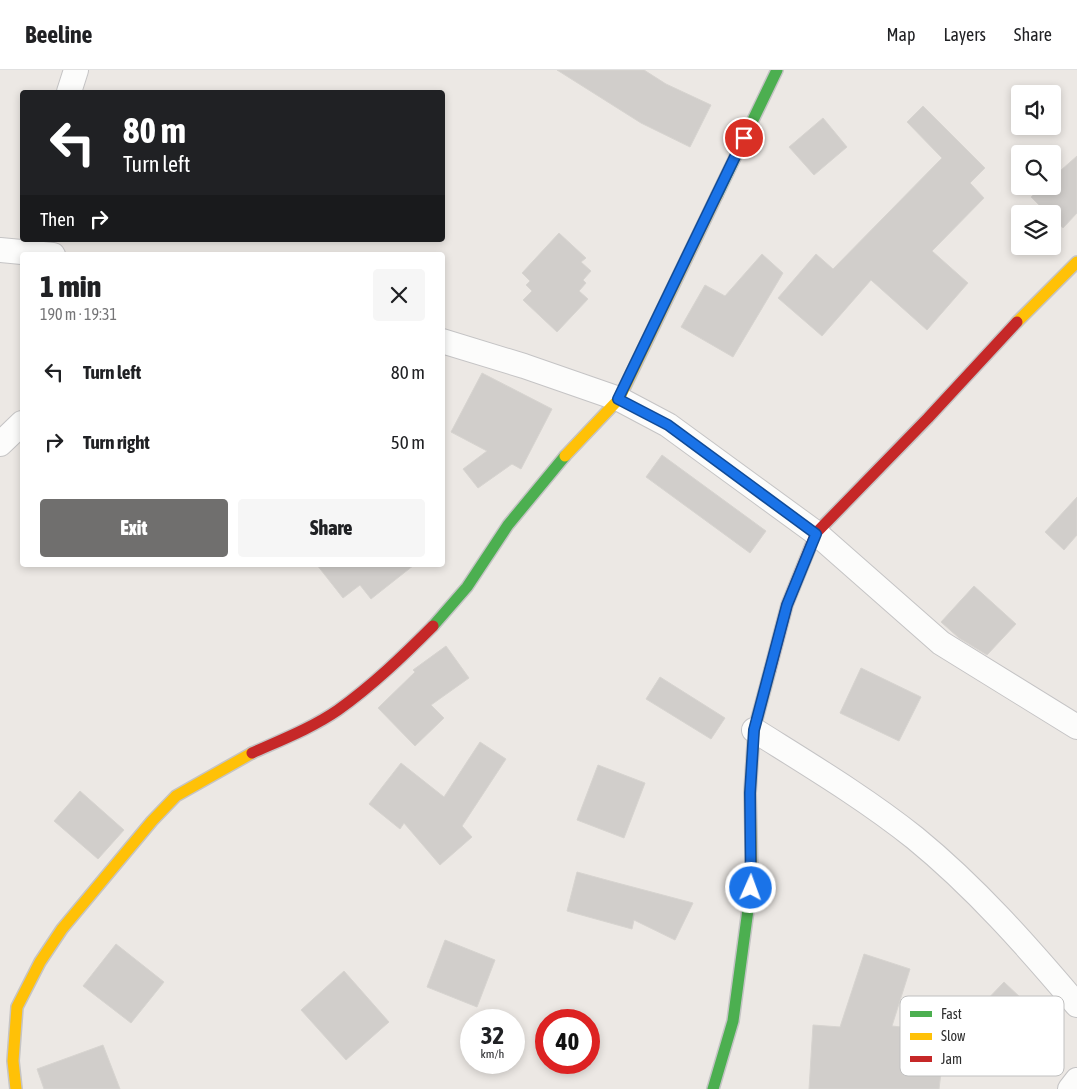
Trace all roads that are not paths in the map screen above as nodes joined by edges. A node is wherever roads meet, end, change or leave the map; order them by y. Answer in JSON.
{"nodes":[{"id":1,"x":76,"y":70,"type":"edge"},
{"id":2,"x":777,"y":70,"type":"edge"},
{"id":3,"x":70,"y":90,"type":"edge"},
{"id":4,"x":47,"y":249,"type":"edge"},
{"id":5,"x":0,"y":250,"type":"edge"},
{"id":6,"x":1077,"y":262,"type":"edge"},
{"id":7,"x":445,"y":342,"type":"edge"},
{"id":8,"x":618,"y":399,"type":"junction"},
{"id":9,"x":20,"y":425,"type":"edge"},
{"id":10,"x":0,"y":444,"type":"edge"},
{"id":11,"x":816,"y":534,"type":"junction"},
{"id":12,"x":1077,"y":727,"type":"edge"},
{"id":13,"x":754,"y":730,"type":"junction"},
{"id":14,"x":1077,"y":1005,"type":"edge"},
{"id":15,"x":1077,"y":1080,"type":"edge"},
{"id":16,"x":16,"y":1089,"type":"edge"},
{"id":17,"x":713,"y":1089,"type":"edge"},
{"id":18,"x":1070,"y":1089,"type":"edge"}],
"edges":[{"from":1,"to":3,"type":"street"},
{"from":2,"to":8,"type":"street"},
{"from":4,"to":5,"type":"street"},
{"from":6,"to":11,"type":"street"},
{"from":7,"to":8,"type":"street"},
{"from":8,"to":11,"type":"street"},
{"from":8,"to":16,"type":"street"},
{"from":9,"to":10,"type":"street"},
{"from":11,"to":12,"type":"street"},
{"from":11,"to":13,"type":"street"},
{"from":13,"to":14,"type":"street"},
{"from":13,"to":17,"type":"street"},
{"from":15,"to":18,"type":"street"}]}
